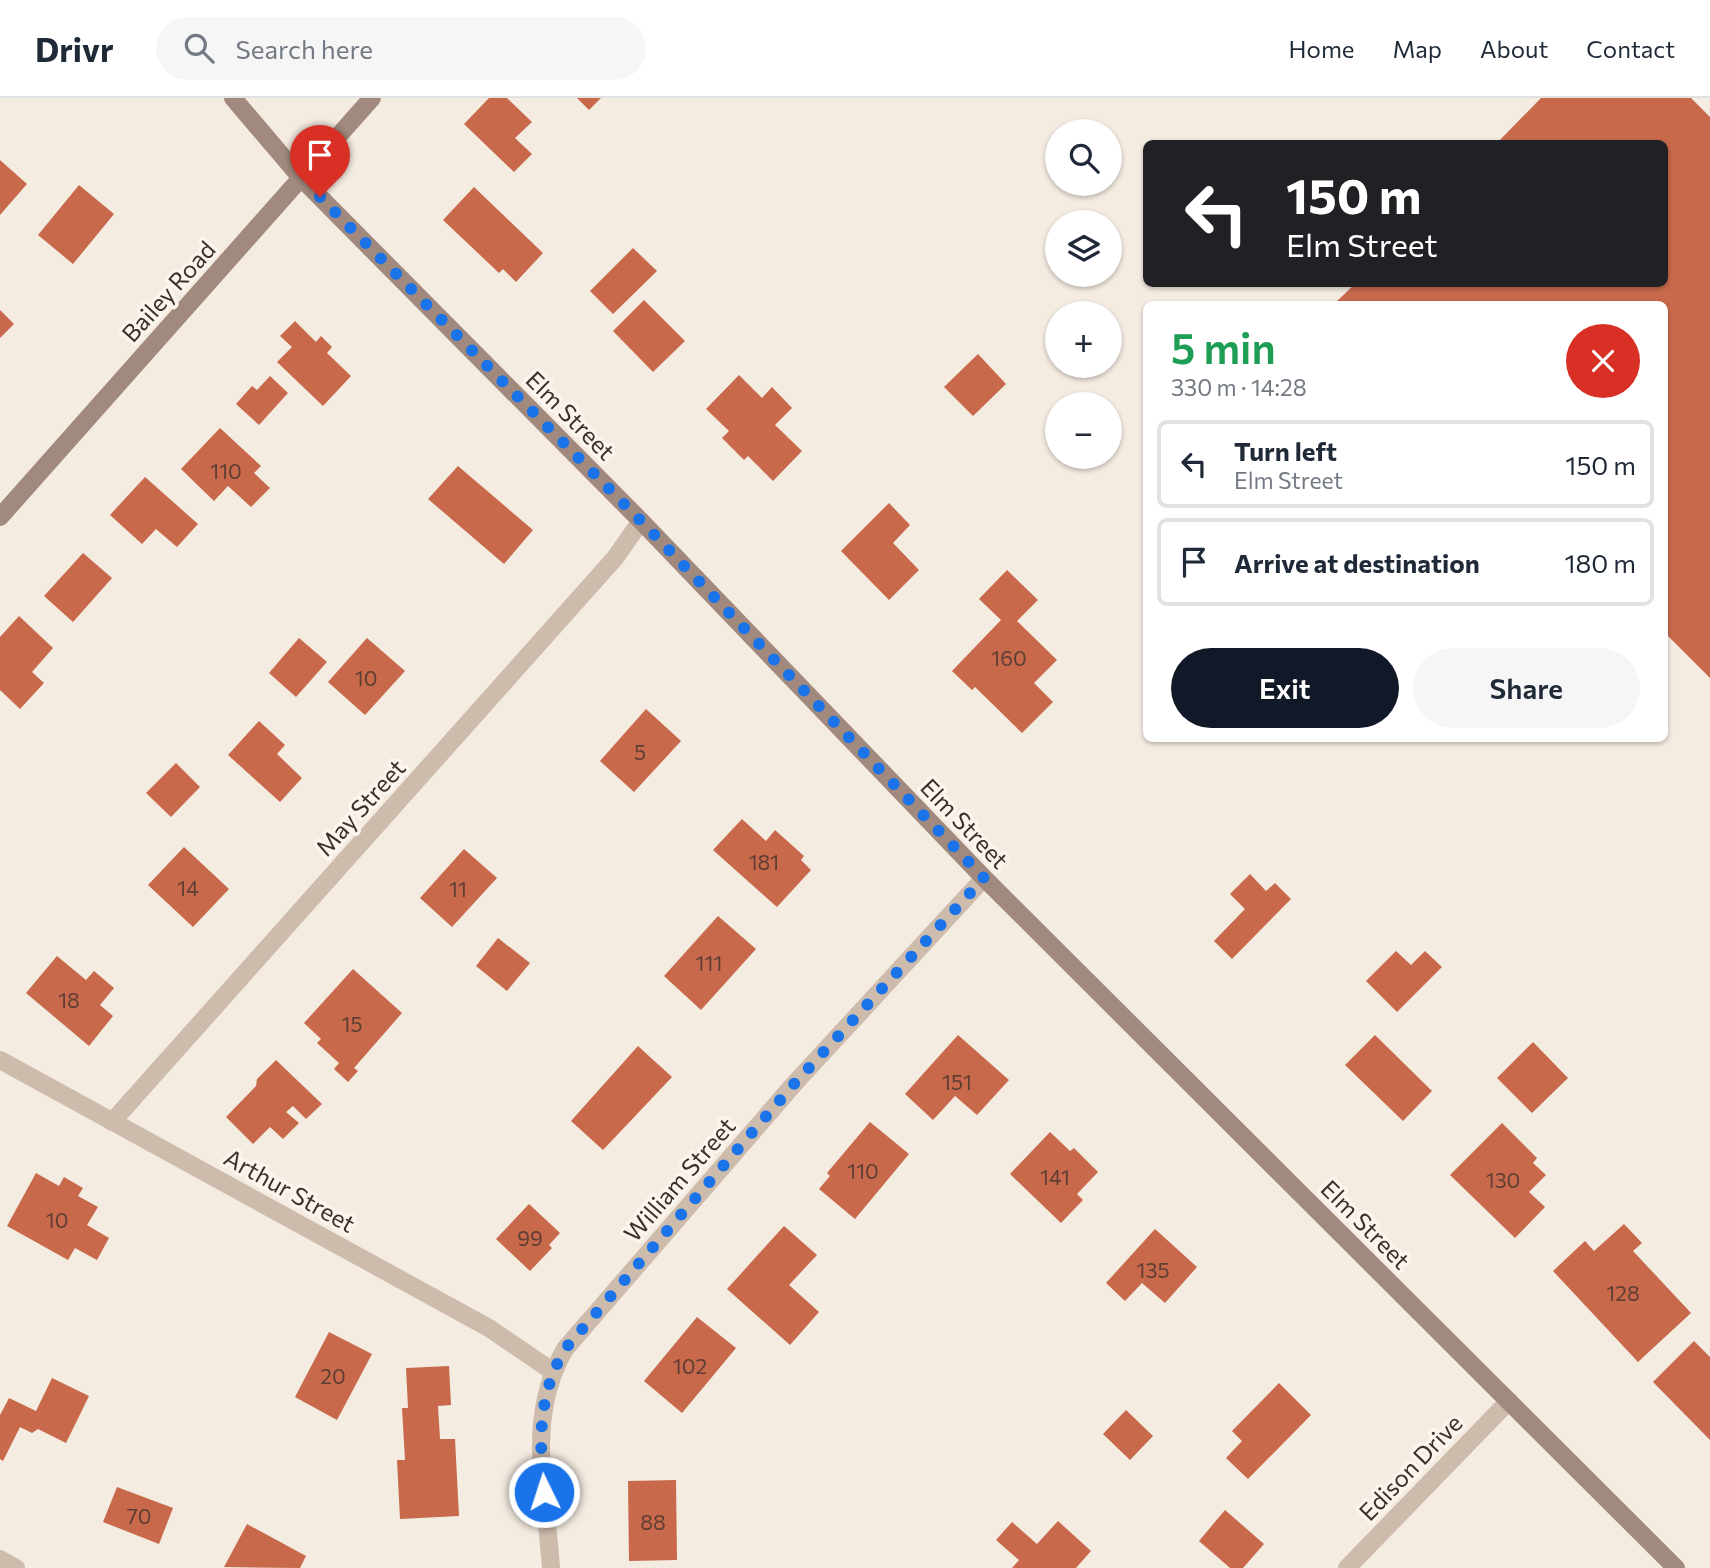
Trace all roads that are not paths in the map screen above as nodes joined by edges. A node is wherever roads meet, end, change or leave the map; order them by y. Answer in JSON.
{"nodes":[{"id":1,"x":233,"y":98,"type":"edge"},
{"id":2,"x":372,"y":98,"type":"edge"},
{"id":3,"x":301,"y":178,"type":"junction"},
{"id":4,"x":0,"y":517,"type":"edge"},
{"id":5,"x":641,"y":521,"type":"junction"},
{"id":6,"x":984,"y":878,"type":"junction"},
{"id":7,"x":0,"y":1060,"type":"edge"},
{"id":8,"x":112,"y":1122,"type":"junction"},
{"id":9,"x":552,"y":1371,"type":"junction"},
{"id":10,"x":1509,"y":1401,"type":"junction"},
{"id":11,"x":0,"y":1559,"type":"edge"},
{"id":12,"x":16,"y":1568,"type":"edge"},
{"id":13,"x":551,"y":1568,"type":"edge"},
{"id":14,"x":1348,"y":1568,"type":"edge"},
{"id":15,"x":1676,"y":1568,"type":"edge"}],
"edges":[{"from":1,"to":3,"type":"street","name":"Elm Street"},
{"from":2,"to":3,"type":"street","name":"Bailey Road"},
{"from":3,"to":4,"type":"street","name":"Bailey Road"},
{"from":3,"to":5,"type":"street","name":"Elm Street"},
{"from":5,"to":6,"type":"street","name":"Elm Street"},
{"from":5,"to":8,"type":"street","name":"May Street"},
{"from":6,"to":9,"type":"street","name":"William Street"},
{"from":6,"to":10,"type":"street","name":"Elm Street"},
{"from":7,"to":8,"type":"street","name":"Arthur Street"},
{"from":8,"to":9,"type":"street","name":"Arthur Street"},
{"from":9,"to":13,"type":"street","name":"William Street"},
{"from":10,"to":14,"type":"street","name":"Edison Drive"},
{"from":10,"to":15,"type":"street","name":"Elm Street"},
{"from":11,"to":12,"type":"street"}]}
